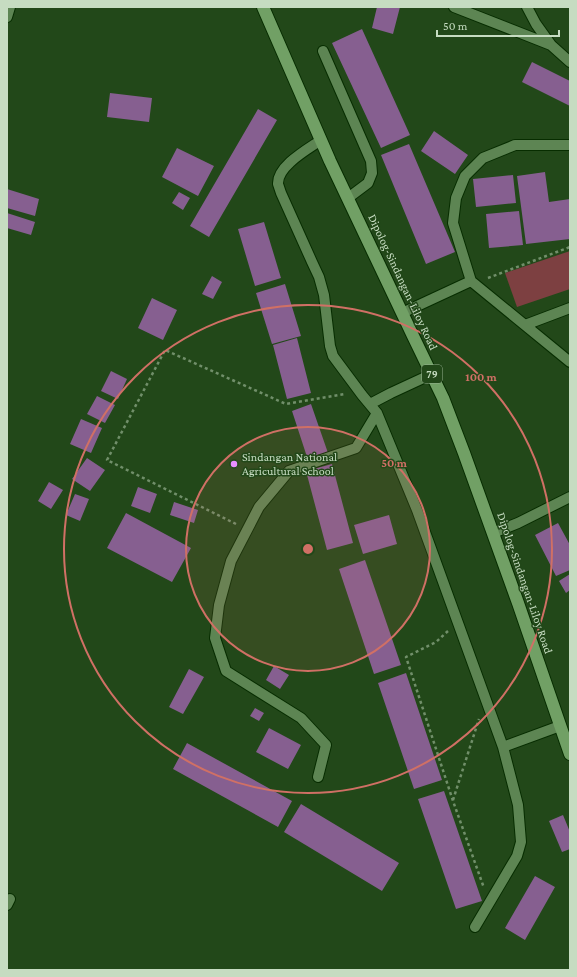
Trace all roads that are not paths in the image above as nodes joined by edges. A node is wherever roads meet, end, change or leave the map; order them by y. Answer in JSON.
{"nodes":[{"id":1,"x":10,"y":7,"type":"edge"},
{"id":2,"x":263,"y":7,"type":"edge"},
{"id":3,"x":454,"y":7,"type":"edge"},
{"id":4,"x":527,"y":7,"type":"edge"},
{"id":5,"x":7,"y":17,"type":"edge"},
{"id":6,"x":551,"y":45,"type":"junction"},
{"id":7,"x":323,"y":52,"type":"dead end"},
{"id":8,"x":570,"y":62,"type":"edge"},
{"id":9,"x":321,"y":140,"type":"junction"},
{"id":10,"x":570,"y":145,"type":"edge"},
{"id":11,"x":348,"y":198,"type":"junction"},
{"id":12,"x":472,"y":283,"type":"junction"},
{"id":13,"x":570,"y":308,"type":"edge"},
{"id":14,"x":402,"y":312,"type":"junction"},
{"id":15,"x":525,"y":325,"type":"junction"},
{"id":16,"x":570,"y":362,"type":"edge"},
{"id":17,"x":432,"y":374,"type":"junction"},
{"id":18,"x":370,"y":404,"type":"junction"},
{"id":19,"x":377,"y":413,"type":"junction"},
{"id":20,"x":570,"y":497,"type":"edge"},
{"id":21,"x":493,"y":533,"type":"junction"},
{"id":22,"x":560,"y":726,"type":"junction"},
{"id":23,"x":503,"y":747,"type":"junction"},
{"id":24,"x":570,"y":754,"type":"edge"},
{"id":25,"x":318,"y":777,"type":"dead end"},
{"id":26,"x":475,"y":927,"type":"dead end"}],
"edges":[{"from":1,"to":5,"type":"street"},
{"from":2,"to":9,"type":"highway","name":"Dipolog-Sindangan-Liloy Road","number":"79"},
{"from":3,"to":6,"type":"street"},
{"from":4,"to":6,"type":"street"},
{"from":6,"to":8,"type":"street"},
{"from":7,"to":11,"type":"street"},
{"from":9,"to":11,"type":"highway","name":"Dipolog-Sindangan-Liloy Road","number":"79"},
{"from":9,"to":18,"type":"street"},
{"from":10,"to":12,"type":"street"},
{"from":11,"to":14,"type":"highway","name":"Dipolog-Sindangan-Liloy Road","number":"79"},
{"from":12,"to":14,"type":"street"},
{"from":12,"to":15,"type":"street"},
{"from":13,"to":15,"type":"street"},
{"from":14,"to":17,"type":"highway","name":"Dipolog-Sindangan-Liloy Road","number":"79"},
{"from":15,"to":16,"type":"street"},
{"from":17,"to":18,"type":"street"},
{"from":17,"to":21,"type":"highway","name":"Dipolog-Sindangan-Liloy Road","number":"79"},
{"from":18,"to":19,"type":"street"},
{"from":19,"to":23,"type":"street"},
{"from":19,"to":25,"type":"street"},
{"from":20,"to":21,"type":"street"},
{"from":21,"to":22,"type":"highway","name":"Dipolog-Sindangan-Liloy Road","number":"79"},
{"from":22,"to":23,"type":"street"},
{"from":22,"to":24,"type":"highway","name":"Dipolog-Sindangan-Liloy Road","number":"79"},
{"from":23,"to":26,"type":"street"}]}
